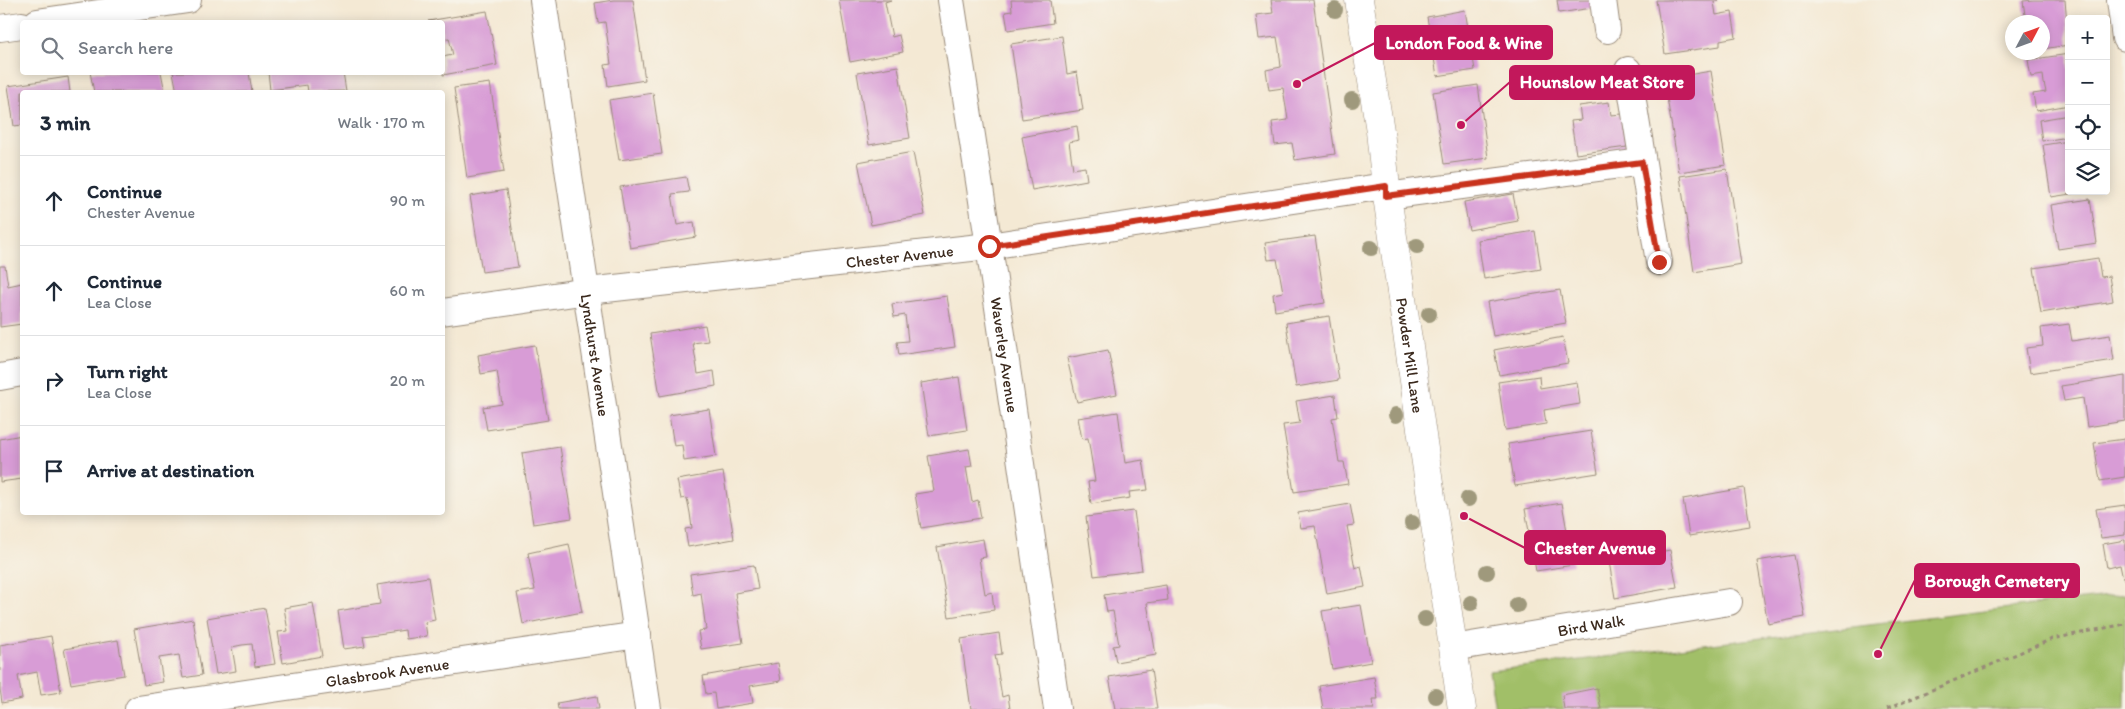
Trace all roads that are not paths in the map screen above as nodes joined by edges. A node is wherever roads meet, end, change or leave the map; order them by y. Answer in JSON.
{"nodes":[{"id":1,"x":188,"y":0,"type":"edge"},
{"id":2,"x":543,"y":0,"type":"edge"},
{"id":3,"x":950,"y":0,"type":"edge"},
{"id":4,"x":1359,"y":0,"type":"edge"},
{"id":5,"x":1603,"y":0,"type":"edge"},
{"id":6,"x":2120,"y":0,"type":"edge"},
{"id":7,"x":51,"y":20,"type":"edge"},
{"id":8,"x":20,"y":25,"type":"edge"},
{"id":9,"x":0,"y":28,"type":"edge"},
{"id":10,"x":1608,"y":30,"type":"dead end"},
{"id":11,"x":2125,"y":38,"type":"edge"},
{"id":12,"x":1628,"y":70,"type":"dead end"},
{"id":13,"x":1642,"y":162,"type":"junction"},
{"id":14,"x":1386,"y":192,"type":"junction"},
{"id":15,"x":989,"y":246,"type":"junction"},
{"id":16,"x":1659,"y":262,"type":"dead end"},
{"id":17,"x":588,"y":291,"type":"junction"},
{"id":18,"x":445,"y":312,"type":"edge"},
{"id":19,"x":20,"y":373,"type":"edge"},
{"id":20,"x":0,"y":376,"type":"edge"},
{"id":21,"x":1729,"y":602,"type":"dead end"},
{"id":22,"x":638,"y":635,"type":"junction"},
{"id":23,"x":1453,"y":648,"type":"junction"},
{"id":24,"x":138,"y":709,"type":"edge"},
{"id":25,"x":648,"y":709,"type":"edge"},
{"id":26,"x":1057,"y":709,"type":"edge"},
{"id":27,"x":1462,"y":709,"type":"edge"}],
"edges":[{"from":1,"to":7,"type":"street"},
{"from":2,"to":17,"type":"street","name":"Lyndhurst Avenue"},
{"from":3,"to":15,"type":"street","name":"Waverley Avenue"},
{"from":4,"to":14,"type":"street","name":"Powder Mill Lane"},
{"from":5,"to":10,"type":"street"},
{"from":6,"to":11,"type":"street"},
{"from":8,"to":9,"type":"street"},
{"from":12,"to":13,"type":"street"},
{"from":13,"to":14,"type":"street","name":"Chester Avenue"},
{"from":13,"to":16,"type":"street"},
{"from":14,"to":15,"type":"street","name":"Chester Avenue"},
{"from":14,"to":23,"type":"street","name":"Powder Mill Lane"},
{"from":15,"to":17,"type":"street","name":"Chester Avenue"},
{"from":15,"to":26,"type":"street","name":"Waverley Avenue"},
{"from":17,"to":18,"type":"street","name":"Chester Avenue"},
{"from":17,"to":22,"type":"street","name":"Lyndhurst Avenue"},
{"from":19,"to":20,"type":"street"},
{"from":21,"to":23,"type":"street","name":"Bird Walk"},
{"from":22,"to":24,"type":"street","name":"Glasbrook Avenue"},
{"from":22,"to":25,"type":"street","name":"Lyndhurst Avenue"},
{"from":23,"to":27,"type":"street","name":"Powder Mill Lane"}]}
